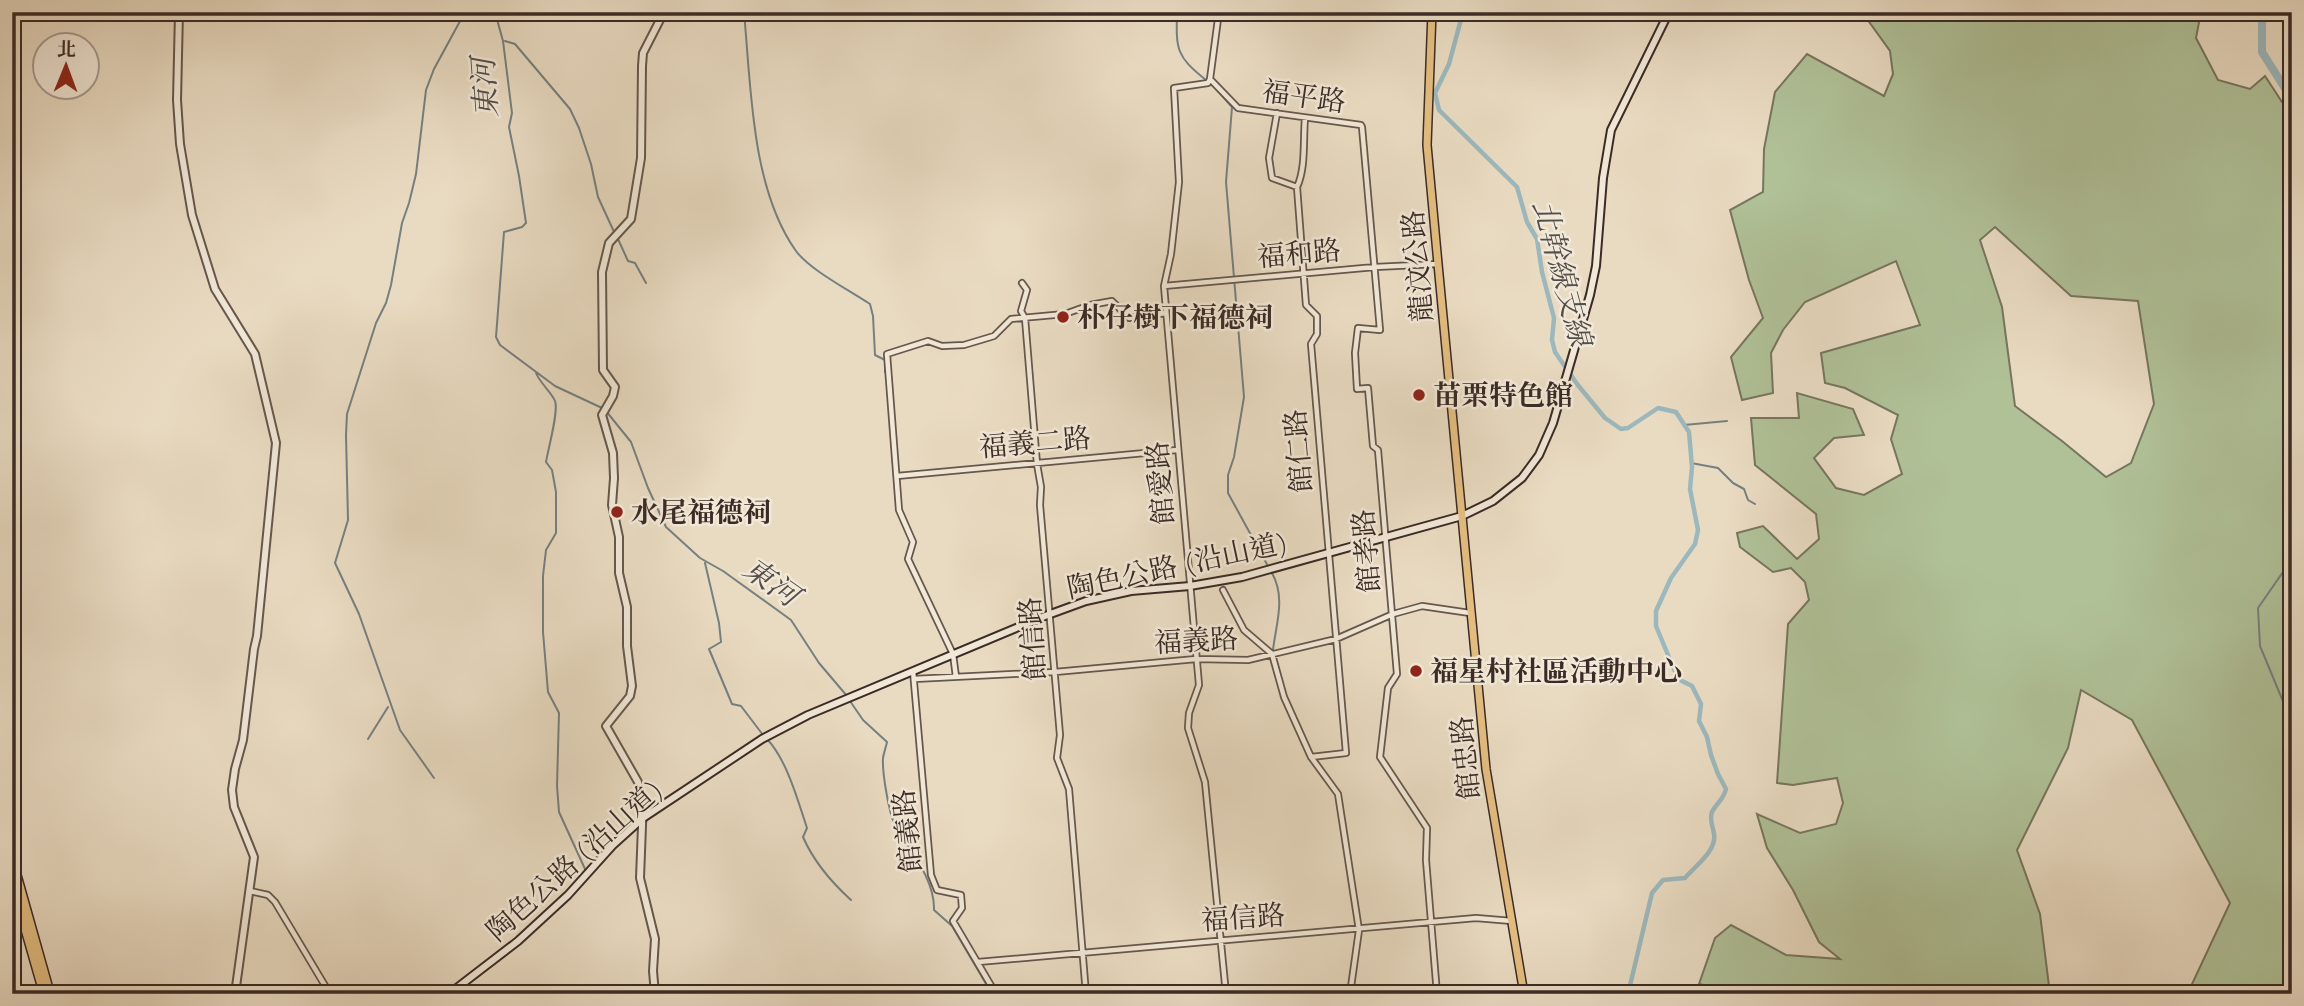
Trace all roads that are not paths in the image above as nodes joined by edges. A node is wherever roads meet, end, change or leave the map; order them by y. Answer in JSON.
{"nodes":[{"id":1,"x":178,"y":12,"type":"edge"},
{"id":2,"x":664,"y":12,"type":"edge"},
{"id":3,"x":1217,"y":12,"type":"edge"},
{"id":4,"x":1432,"y":12,"type":"edge"},
{"id":5,"x":1668,"y":12,"type":"edge"},
{"id":6,"x":1210,"y":79,"type":"junction"},
{"id":7,"x":1277,"y":113,"type":"junction"},
{"id":8,"x":1305,"y":118,"type":"junction"},
{"id":9,"x":1362,"y":127,"type":"joint"},
{"id":10,"x":1297,"y":187,"type":"junction"},
{"id":11,"x":1438,"y":264,"type":"junction"},
{"id":12,"x":1375,"y":267,"type":"junction"},
{"id":13,"x":1304,"y":274,"type":"junction"},
{"id":14,"x":1022,"y":282,"type":"dead end"},
{"id":15,"x":1164,"y":286,"type":"junction"},
{"id":16,"x":1166,"y":313,"type":"junction"},
{"id":17,"x":1025,"y":318,"type":"junction"},
{"id":18,"x":1177,"y":450,"type":"junction"},
{"id":19,"x":1037,"y":464,"type":"junction"},
{"id":20,"x":897,"y":475,"type":"junction"},
{"id":21,"x":1462,"y":516,"type":"junction"},
{"id":22,"x":1387,"y":537,"type":"junction"},
{"id":23,"x":1328,"y":553,"type":"junction"},
{"id":24,"x":1190,"y":586,"type":"junction"},
{"id":25,"x":1223,"y":590,"type":"dead end"},
{"id":26,"x":1051,"y":613,"type":"junction"},
{"id":27,"x":1393,"y":614,"type":"junction"},
{"id":28,"x":1471,"y":614,"type":"junction"},
{"id":29,"x":1336,"y":639,"type":"junction"},
{"id":30,"x":953,"y":654,"type":"junction"},
{"id":31,"x":1272,"y":654,"type":"junction"},
{"id":32,"x":1196,"y":659,"type":"junction"},
{"id":33,"x":914,"y":671,"type":"junction"},
{"id":34,"x":1055,"y":671,"type":"junction"},
{"id":35,"x":956,"y":677,"type":"junction"},
{"id":36,"x":914,"y":680,"type":"junction"},
{"id":37,"x":1311,"y":757,"type":"junction"},
{"id":38,"x":643,"y":818,"type":"junction"},
{"id":39,"x":12,"y":859,"type":"edge"},
{"id":40,"x":12,"y":882,"type":"edge"},
{"id":41,"x":250,"y":891,"type":"junction"},
{"id":42,"x":1512,"y":922,"type":"junction"},
{"id":43,"x":1431,"y":923,"type":"junction"},
{"id":44,"x":1359,"y":930,"type":"junction"},
{"id":45,"x":1220,"y":939,"type":"junction"},
{"id":46,"x":1082,"y":951,"type":"junction"},
{"id":47,"x":978,"y":961,"type":"junction"},
{"id":48,"x":44,"y":994,"type":"edge"},
{"id":49,"x":50,"y":994,"type":"edge"},
{"id":50,"x":235,"y":994,"type":"edge"},
{"id":51,"x":330,"y":994,"type":"edge"},
{"id":52,"x":449,"y":994,"type":"edge"},
{"id":53,"x":655,"y":994,"type":"edge"},
{"id":54,"x":996,"y":994,"type":"edge"},
{"id":55,"x":1086,"y":994,"type":"edge"},
{"id":56,"x":1226,"y":994,"type":"edge"},
{"id":57,"x":1350,"y":994,"type":"edge"},
{"id":58,"x":1437,"y":994,"type":"edge"},
{"id":59,"x":1524,"y":994,"type":"edge"}],
"edges":[{"from":1,"to":41,"type":"street"},
{"from":2,"to":38,"type":"street"},
{"from":3,"to":6,"type":"street"},
{"from":4,"to":11,"type":"main road","name":"龍汶公路"},
{"from":5,"to":21,"type":"street","name":"陶色公路 (沿山道)"},
{"from":6,"to":7,"type":"street","name":"福平路"},
{"from":6,"to":15,"type":"street","name":"館愛路"},
{"from":7,"to":8,"type":"street","name":"福平路"},
{"from":7,"to":10,"type":"street"},
{"from":8,"to":9,"type":"street","name":"福平路"},
{"from":8,"to":10,"type":"street","name":"館仁路"},
{"from":9,"to":12,"type":"street","name":"館孝路"},
{"from":10,"to":13,"type":"street","name":"館仁路"},
{"from":11,"to":12,"type":"street","name":"福和路"},
{"from":11,"to":21,"type":"main road","name":"龍汶公路"},
{"from":12,"to":13,"type":"street","name":"福和路"},
{"from":12,"to":22,"type":"street","name":"館孝路"},
{"from":13,"to":15,"type":"street","name":"福和路"},
{"from":13,"to":23,"type":"street","name":"館仁路"},
{"from":14,"to":17,"type":"street","name":"館信路"},
{"from":15,"to":16,"type":"street","name":"館愛路"},
{"from":16,"to":17,"type":"street"},
{"from":16,"to":18,"type":"street","name":"館愛路"},
{"from":17,"to":19,"type":"street","name":"館信路"},
{"from":17,"to":20,"type":"street"},
{"from":18,"to":19,"type":"street","name":"福義二路"},
{"from":18,"to":24,"type":"street","name":"館愛路"},
{"from":19,"to":20,"type":"street","name":"福義二路"},
{"from":19,"to":26,"type":"street","name":"館信路"},
{"from":20,"to":30,"type":"street"},
{"from":21,"to":22,"type":"street","name":"陶色公路 (沿山道)"},
{"from":21,"to":28,"type":"main road","name":"館忠路"},
{"from":22,"to":23,"type":"street","name":"陶色公路 (沿山道)"},
{"from":22,"to":27,"type":"street","name":"館孝路"},
{"from":23,"to":24,"type":"street","name":"陶色公路 (沿山道)"},
{"from":23,"to":29,"type":"street","name":"館仁路"},
{"from":24,"to":26,"type":"street","name":"陶色公路 (沿山道)"},
{"from":24,"to":32,"type":"street","name":"館愛路"},
{"from":25,"to":31,"type":"street"},
{"from":26,"to":30,"type":"street","name":"陶色公路 (沿山道)"},
{"from":26,"to":34,"type":"street","name":"館信路"},
{"from":27,"to":28,"type":"street","name":"福義路"},
{"from":27,"to":29,"type":"street","name":"福義路"},
{"from":27,"to":43,"type":"street","name":"館孝路"},
{"from":28,"to":42,"type":"main road","name":"館忠路"},
{"from":29,"to":31,"type":"street","name":"福義路"},
{"from":29,"to":37,"type":"street","name":"館仁路"},
{"from":30,"to":33,"type":"street","name":"陶色公路 (沿山道)"},
{"from":30,"to":35,"type":"street"},
{"from":31,"to":32,"type":"street","name":"福義路"},
{"from":31,"to":37,"type":"street"},
{"from":32,"to":34,"type":"street","name":"福義路"},
{"from":32,"to":45,"type":"street","name":"館愛路"},
{"from":33,"to":36,"type":"street","name":"館義路"},
{"from":33,"to":38,"type":"street","name":"陶色公路 (沿山道)"},
{"from":34,"to":35,"type":"street","name":"福義路"},
{"from":34,"to":46,"type":"street","name":"館信路"},
{"from":35,"to":36,"type":"street","name":"福義路"},
{"from":36,"to":47,"type":"street","name":"館義路"},
{"from":37,"to":44,"type":"street"},
{"from":38,"to":52,"type":"street","name":"陶色公路 (沿山道)"},
{"from":38,"to":53,"type":"street"},
{"from":39,"to":49,"type":"highway"},
{"from":40,"to":48,"type":"highway"},
{"from":41,"to":50,"type":"street"},
{"from":41,"to":51,"type":"street"},
{"from":42,"to":43,"type":"street","name":"福信路"},
{"from":42,"to":59,"type":"main road","name":"館忠路"},
{"from":43,"to":44,"type":"street","name":"福信路"},
{"from":43,"to":58,"type":"street","name":"館孝路"},
{"from":44,"to":45,"type":"street","name":"福信路"},
{"from":44,"to":57,"type":"street"},
{"from":45,"to":46,"type":"street","name":"福信路"},
{"from":45,"to":56,"type":"street","name":"館愛路"},
{"from":46,"to":47,"type":"street","name":"福信路"},
{"from":46,"to":55,"type":"street","name":"館信路"},
{"from":47,"to":54,"type":"street","name":"館義路"}]}
